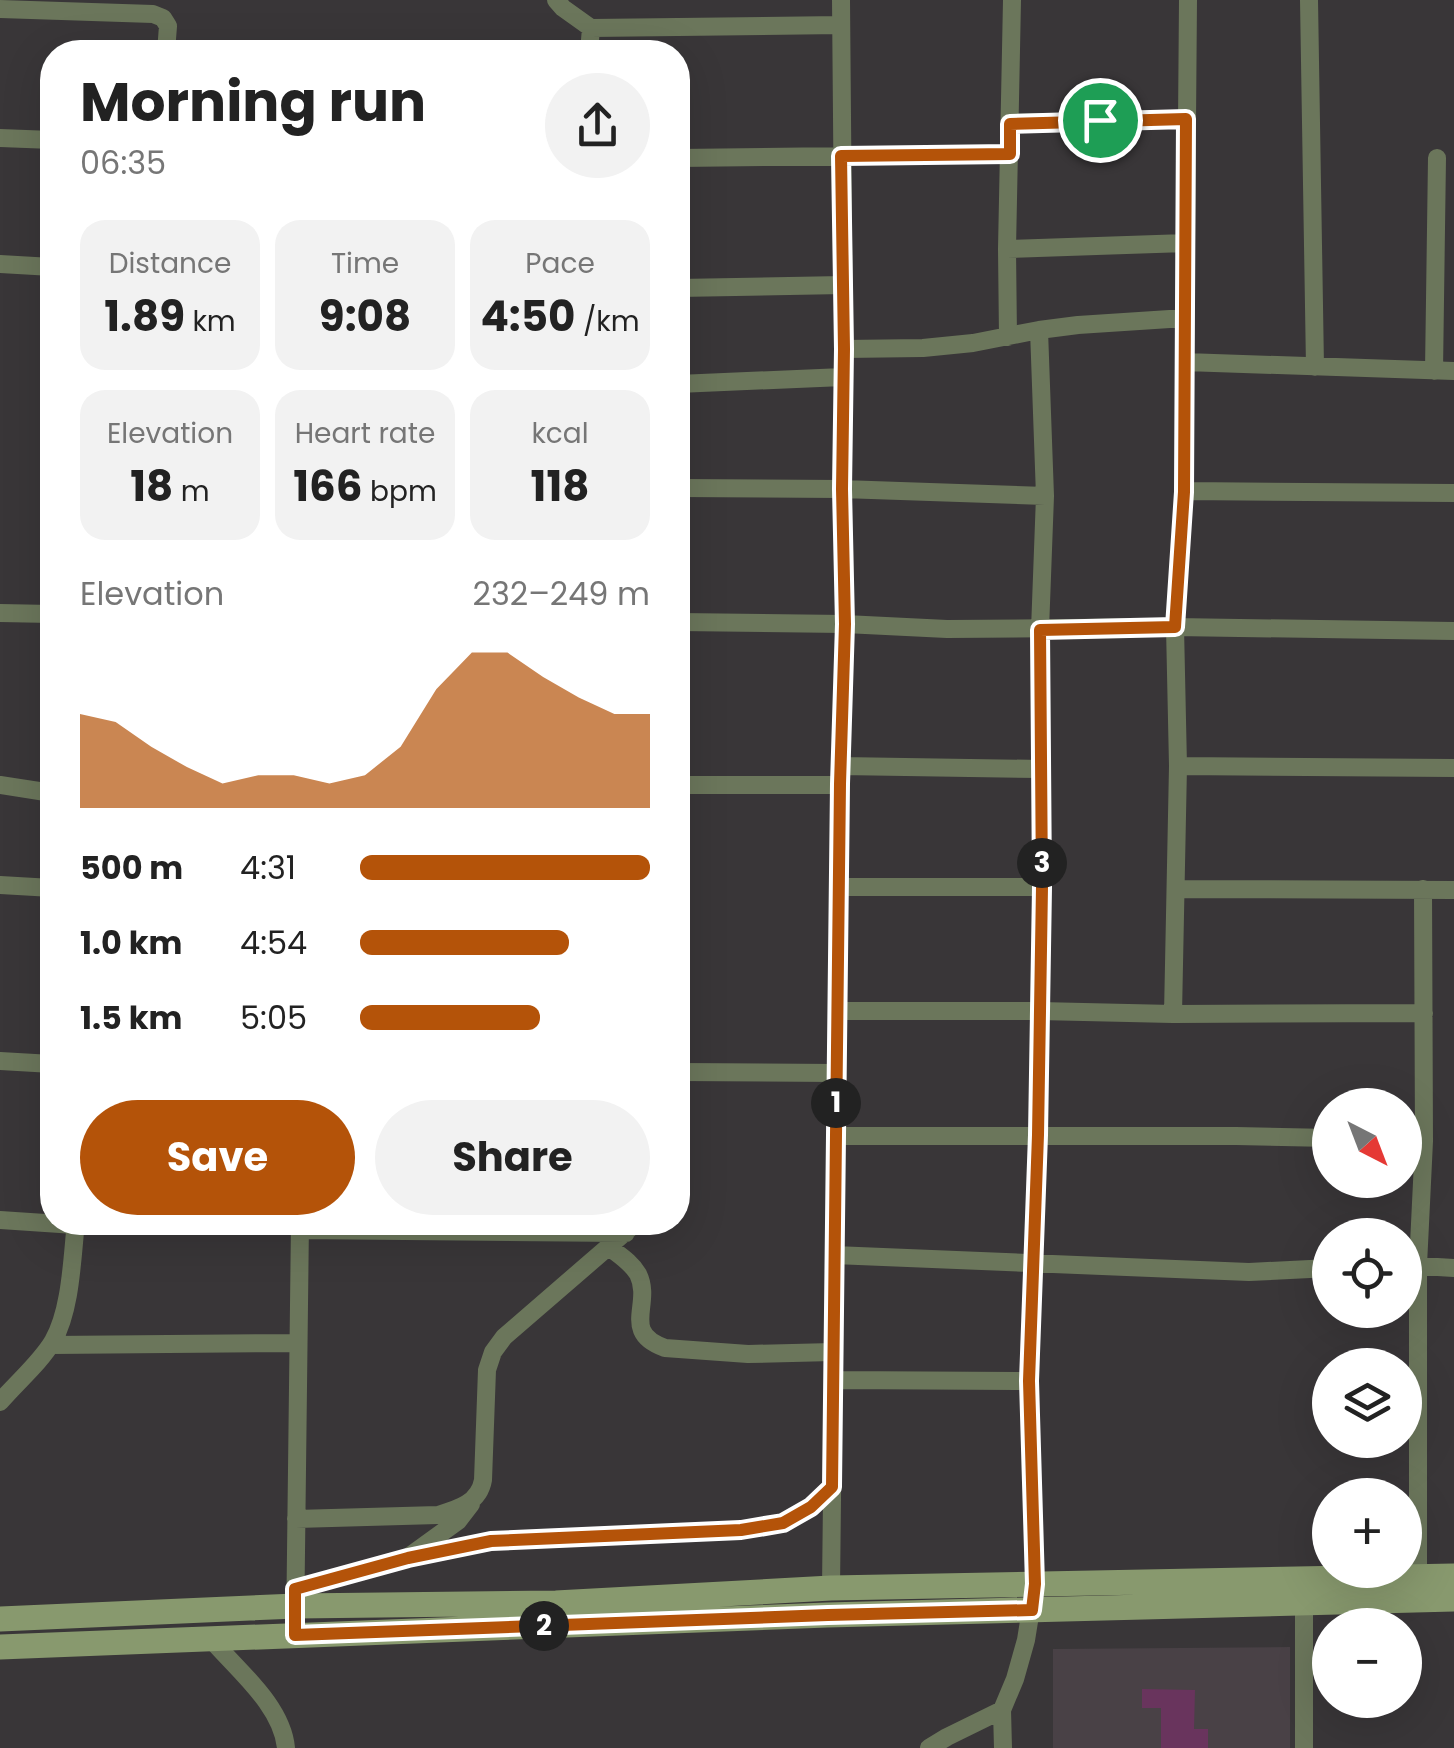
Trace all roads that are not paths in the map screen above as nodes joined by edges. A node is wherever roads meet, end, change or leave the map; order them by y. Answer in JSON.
{"nodes":[{"id":1,"x":556,"y":0,"type":"edge"},
{"id":2,"x":841,"y":0,"type":"edge"},
{"id":3,"x":1012,"y":0,"type":"edge"},
{"id":4,"x":1188,"y":0,"type":"edge"},
{"id":5,"x":1309,"y":0,"type":"edge"},
{"id":6,"x":127,"y":6,"type":"edge"},
{"id":7,"x":0,"y":9,"type":"edge"},
{"id":8,"x":840,"y":25,"type":"junction"},
{"id":9,"x":590,"y":28,"type":"junction"},
{"id":10,"x":167,"y":40,"type":"edge"},
{"id":11,"x":590,"y":40,"type":"edge"},
{"id":12,"x":1186,"y":119,"type":"junction"},
{"id":13,"x":1010,"y":124,"type":"junction"},
{"id":14,"x":0,"y":138,"type":"edge"},
{"id":15,"x":40,"y":140,"type":"edge"},
{"id":16,"x":1010,"y":154,"type":"junction"},
{"id":17,"x":841,"y":156,"type":"junction"},
{"id":18,"x":690,"y":158,"type":"edge"},
{"id":19,"x":1437,"y":158,"type":"dead end"},
{"id":20,"x":1186,"y":243,"type":"junction"},
{"id":21,"x":1007,"y":249,"type":"junction"},
{"id":22,"x":0,"y":264,"type":"edge"},
{"id":23,"x":40,"y":266,"type":"edge"},
{"id":24,"x":843,"y":285,"type":"junction"},
{"id":25,"x":690,"y":288,"type":"edge"},
{"id":26,"x":1185,"y":318,"type":"junction"},
{"id":27,"x":1039,"y":330,"type":"junction"},
{"id":28,"x":1008,"y":337,"type":"junction"},
{"id":29,"x":844,"y":349,"type":"junction"},
{"id":30,"x":1185,"y":362,"type":"junction"},
{"id":31,"x":1314,"y":367,"type":"junction"},
{"id":32,"x":1434,"y":370,"type":"junction"},
{"id":33,"x":1454,"y":371,"type":"edge"},
{"id":34,"x":843,"y":376,"type":"junction"},
{"id":35,"x":690,"y":383,"type":"edge"},
{"id":36,"x":690,"y":488,"type":"edge"},
{"id":37,"x":842,"y":489,"type":"junction"},
{"id":38,"x":1184,"y":492,"type":"junction"},
{"id":39,"x":1454,"y":493,"type":"edge"},
{"id":40,"x":1045,"y":496,"type":"junction"},
{"id":41,"x":0,"y":613,"type":"edge"},
{"id":42,"x":40,"y":614,"type":"edge"},
{"id":43,"x":690,"y":622,"type":"edge"},
{"id":44,"x":845,"y":624,"type":"junction"},
{"id":45,"x":1175,"y":627,"type":"junction"},
{"id":46,"x":1040,"y":630,"type":"junction"},
{"id":47,"x":1454,"y":631,"type":"edge"},
{"id":48,"x":1178,"y":766,"type":"junction"},
{"id":49,"x":1454,"y":768,"type":"edge"},
{"id":50,"x":1041,"y":769,"type":"junction"},
{"id":51,"x":841,"y":775,"type":"junction"},
{"id":52,"x":690,"y":784,"type":"edge"},
{"id":53,"x":0,"y":785,"type":"edge"},
{"id":54,"x":40,"y":791,"type":"edge"},
{"id":55,"x":0,"y":884,"type":"edge"},
{"id":56,"x":839,"y":886,"type":"junction"},
{"id":57,"x":40,"y":887,"type":"edge"},
{"id":58,"x":1042,"y":887,"type":"junction"},
{"id":59,"x":1176,"y":889,"type":"junction"},
{"id":60,"x":1422,"y":889,"type":"junction"},
{"id":61,"x":1454,"y":890,"type":"edge"},
{"id":62,"x":838,"y":1011,"type":"junction"},
{"id":63,"x":1039,"y":1011,"type":"junction"},
{"id":64,"x":1424,"y":1013,"type":"junction"},
{"id":65,"x":1173,"y":1014,"type":"junction"},
{"id":66,"x":0,"y":1062,"type":"edge"},
{"id":67,"x":40,"y":1064,"type":"edge"},
{"id":68,"x":690,"y":1072,"type":"edge"},
{"id":69,"x":837,"y":1073,"type":"junction"},
{"id":70,"x":1418,"y":1088,"type":"edge"},
{"id":71,"x":1038,"y":1135,"type":"junction"},
{"id":72,"x":836,"y":1136,"type":"junction"},
{"id":73,"x":1312,"y":1138,"type":"edge"},
{"id":74,"x":0,"y":1220,"type":"edge"},
{"id":75,"x":40,"y":1222,"type":"edge"},
{"id":76,"x":74,"y":1235,"type":"edge"},
{"id":77,"x":300,"y":1235,"type":"edge"},
{"id":78,"x":624,"y":1235,"type":"edge"},
{"id":79,"x":609,"y":1248,"type":"junction"},
{"id":80,"x":834,"y":1255,"type":"junction"},
{"id":81,"x":1033,"y":1263,"type":"junction"},
{"id":82,"x":1422,"y":1266,"type":"edge"},
{"id":83,"x":1454,"y":1268,"type":"edge"},
{"id":84,"x":1312,"y":1269,"type":"edge"},
{"id":85,"x":1413,"y":1328,"type":"edge"},
{"id":86,"x":298,"y":1343,"type":"junction"},
{"id":87,"x":51,"y":1344,"type":"junction"},
{"id":88,"x":833,"y":1352,"type":"junction"},
{"id":89,"x":833,"y":1380,"type":"junction"},
{"id":90,"x":1029,"y":1381,"type":"junction"},
{"id":91,"x":0,"y":1402,"type":"edge"},
{"id":92,"x":1416,"y":1478,"type":"edge"},
{"id":93,"x":832,"y":1487,"type":"junction"},
{"id":94,"x":478,"y":1496,"type":"junction"},
{"id":95,"x":296,"y":1519,"type":"junction"},
{"id":96,"x":408,"y":1558,"type":"junction"},
{"id":97,"x":1422,"y":1576,"type":"edge"},
{"id":98,"x":1454,"y":1576,"type":"edge"},
{"id":99,"x":1312,"y":1582,"type":"edge"},
{"id":100,"x":831,"y":1588,"type":"junction"},
{"id":101,"x":296,"y":1597,"type":"junction"},
{"id":102,"x":1034,"y":1597,"type":"junction"},
{"id":103,"x":1454,"y":1599,"type":"edge"},
{"id":104,"x":1304,"y":1604,"type":"junction"},
{"id":105,"x":0,"y":1618,"type":"edge"},
{"id":106,"x":295,"y":1635,"type":"junction"},
{"id":107,"x":210,"y":1638,"type":"junction"},
{"id":108,"x":0,"y":1647,"type":"edge"},
{"id":109,"x":1002,"y":1710,"type":"junction"},
{"id":110,"x":283,"y":1745,"type":"edge"},
{"id":111,"x":929,"y":1748,"type":"edge"},
{"id":112,"x":1003,"y":1748,"type":"edge"},
{"id":113,"x":1304,"y":1748,"type":"edge"}],
"edges":[{"from":1,"to":9,"type":"street"},
{"from":2,"to":8,"type":"street"},
{"from":3,"to":13,"type":"street"},
{"from":4,"to":12,"type":"street"},
{"from":5,"to":31,"type":"street"},
{"from":6,"to":7,"type":"street"},
{"from":6,"to":10,"type":"street"},
{"from":8,"to":9,"type":"street"},
{"from":8,"to":17,"type":"street"},
{"from":9,"to":11,"type":"street"},
{"from":12,"to":13,"type":"street"},
{"from":12,"to":20,"type":"street"},
{"from":13,"to":16,"type":"street"},
{"from":14,"to":15,"type":"street"},
{"from":16,"to":17,"type":"street"},
{"from":16,"to":21,"type":"street"},
{"from":17,"to":18,"type":"street"},
{"from":17,"to":24,"type":"street"},
{"from":19,"to":32,"type":"street"},
{"from":20,"to":21,"type":"street"},
{"from":20,"to":26,"type":"street"},
{"from":21,"to":28,"type":"street"},
{"from":22,"to":23,"type":"street"},
{"from":24,"to":25,"type":"street"},
{"from":24,"to":29,"type":"street"},
{"from":26,"to":27,"type":"street"},
{"from":26,"to":30,"type":"street"},
{"from":27,"to":28,"type":"street"},
{"from":27,"to":40,"type":"street"},
{"from":28,"to":29,"type":"street"},
{"from":29,"to":34,"type":"street"},
{"from":30,"to":31,"type":"street"},
{"from":30,"to":38,"type":"street"},
{"from":31,"to":32,"type":"street"},
{"from":32,"to":33,"type":"street"},
{"from":34,"to":35,"type":"street"},
{"from":34,"to":37,"type":"street"},
{"from":36,"to":37,"type":"street"},
{"from":37,"to":40,"type":"street"},
{"from":37,"to":44,"type":"street"},
{"from":38,"to":39,"type":"street"},
{"from":38,"to":45,"type":"street"},
{"from":40,"to":46,"type":"street"},
{"from":41,"to":42,"type":"street"},
{"from":43,"to":44,"type":"street"},
{"from":44,"to":46,"type":"street"},
{"from":44,"to":51,"type":"street"},
{"from":45,"to":46,"type":"street"},
{"from":45,"to":47,"type":"street"},
{"from":45,"to":48,"type":"street"},
{"from":46,"to":50,"type":"street"},
{"from":48,"to":49,"type":"street"},
{"from":48,"to":59,"type":"street"},
{"from":50,"to":51,"type":"street"},
{"from":50,"to":58,"type":"street"},
{"from":51,"to":52,"type":"street"},
{"from":51,"to":56,"type":"street"},
{"from":53,"to":54,"type":"street"},
{"from":55,"to":57,"type":"street"},
{"from":56,"to":58,"type":"street"},
{"from":56,"to":62,"type":"street"},
{"from":58,"to":63,"type":"street"},
{"from":59,"to":60,"type":"street"},
{"from":59,"to":65,"type":"street"},
{"from":60,"to":61,"type":"street"},
{"from":60,"to":64,"type":"street"},
{"from":62,"to":63,"type":"street"},
{"from":62,"to":69,"type":"street"},
{"from":63,"to":65,"type":"street"},
{"from":63,"to":71,"type":"street"},
{"from":64,"to":65,"type":"street"},
{"from":64,"to":70,"type":"street"},
{"from":66,"to":67,"type":"street"},
{"from":68,"to":69,"type":"street"},
{"from":69,"to":72,"type":"street"},
{"from":71,"to":72,"type":"street"},
{"from":71,"to":73,"type":"street"},
{"from":71,"to":81,"type":"street"},
{"from":72,"to":80,"type":"street"},
{"from":74,"to":75,"type":"street"},
{"from":76,"to":87,"type":"street"},
{"from":77,"to":86,"type":"street"},
{"from":78,"to":79,"type":"street"},
{"from":79,"to":88,"type":"street"},
{"from":79,"to":94,"type":"street"},
{"from":80,"to":81,"type":"street"},
{"from":80,"to":88,"type":"street"},
{"from":81,"to":84,"type":"street"},
{"from":81,"to":90,"type":"street"},
{"from":82,"to":83,"type":"street"},
{"from":85,"to":92,"type":"street"},
{"from":86,"to":87,"type":"street"},
{"from":86,"to":95,"type":"street"},
{"from":87,"to":91,"type":"street"},
{"from":88,"to":89,"type":"street"},
{"from":89,"to":90,"type":"street"},
{"from":89,"to":93,"type":"street"},
{"from":90,"to":102,"type":"street"},
{"from":93,"to":96,"type":"street"},
{"from":93,"to":100,"type":"street"},
{"from":94,"to":95,"type":"street"},
{"from":94,"to":96,"type":"street"},
{"from":95,"to":101,"type":"street"},
{"from":96,"to":101,"type":"street"},
{"from":97,"to":98,"type":"main road"},
{"from":99,"to":102,"type":"main road"},
{"from":100,"to":101,"type":"main road"},
{"from":100,"to":102,"type":"main road"},
{"from":101,"to":105,"type":"main road"},
{"from":101,"to":106,"type":"street"},
{"from":102,"to":104,"type":"main road"},
{"from":102,"to":106,"type":"main road"},
{"from":102,"to":109,"type":"street"},
{"from":103,"to":104,"type":"main road"},
{"from":104,"to":113,"type":"street"},
{"from":106,"to":107,"type":"main road"},
{"from":107,"to":108,"type":"main road"},
{"from":107,"to":110,"type":"street"},
{"from":109,"to":111,"type":"street"},
{"from":109,"to":112,"type":"street"}]}
